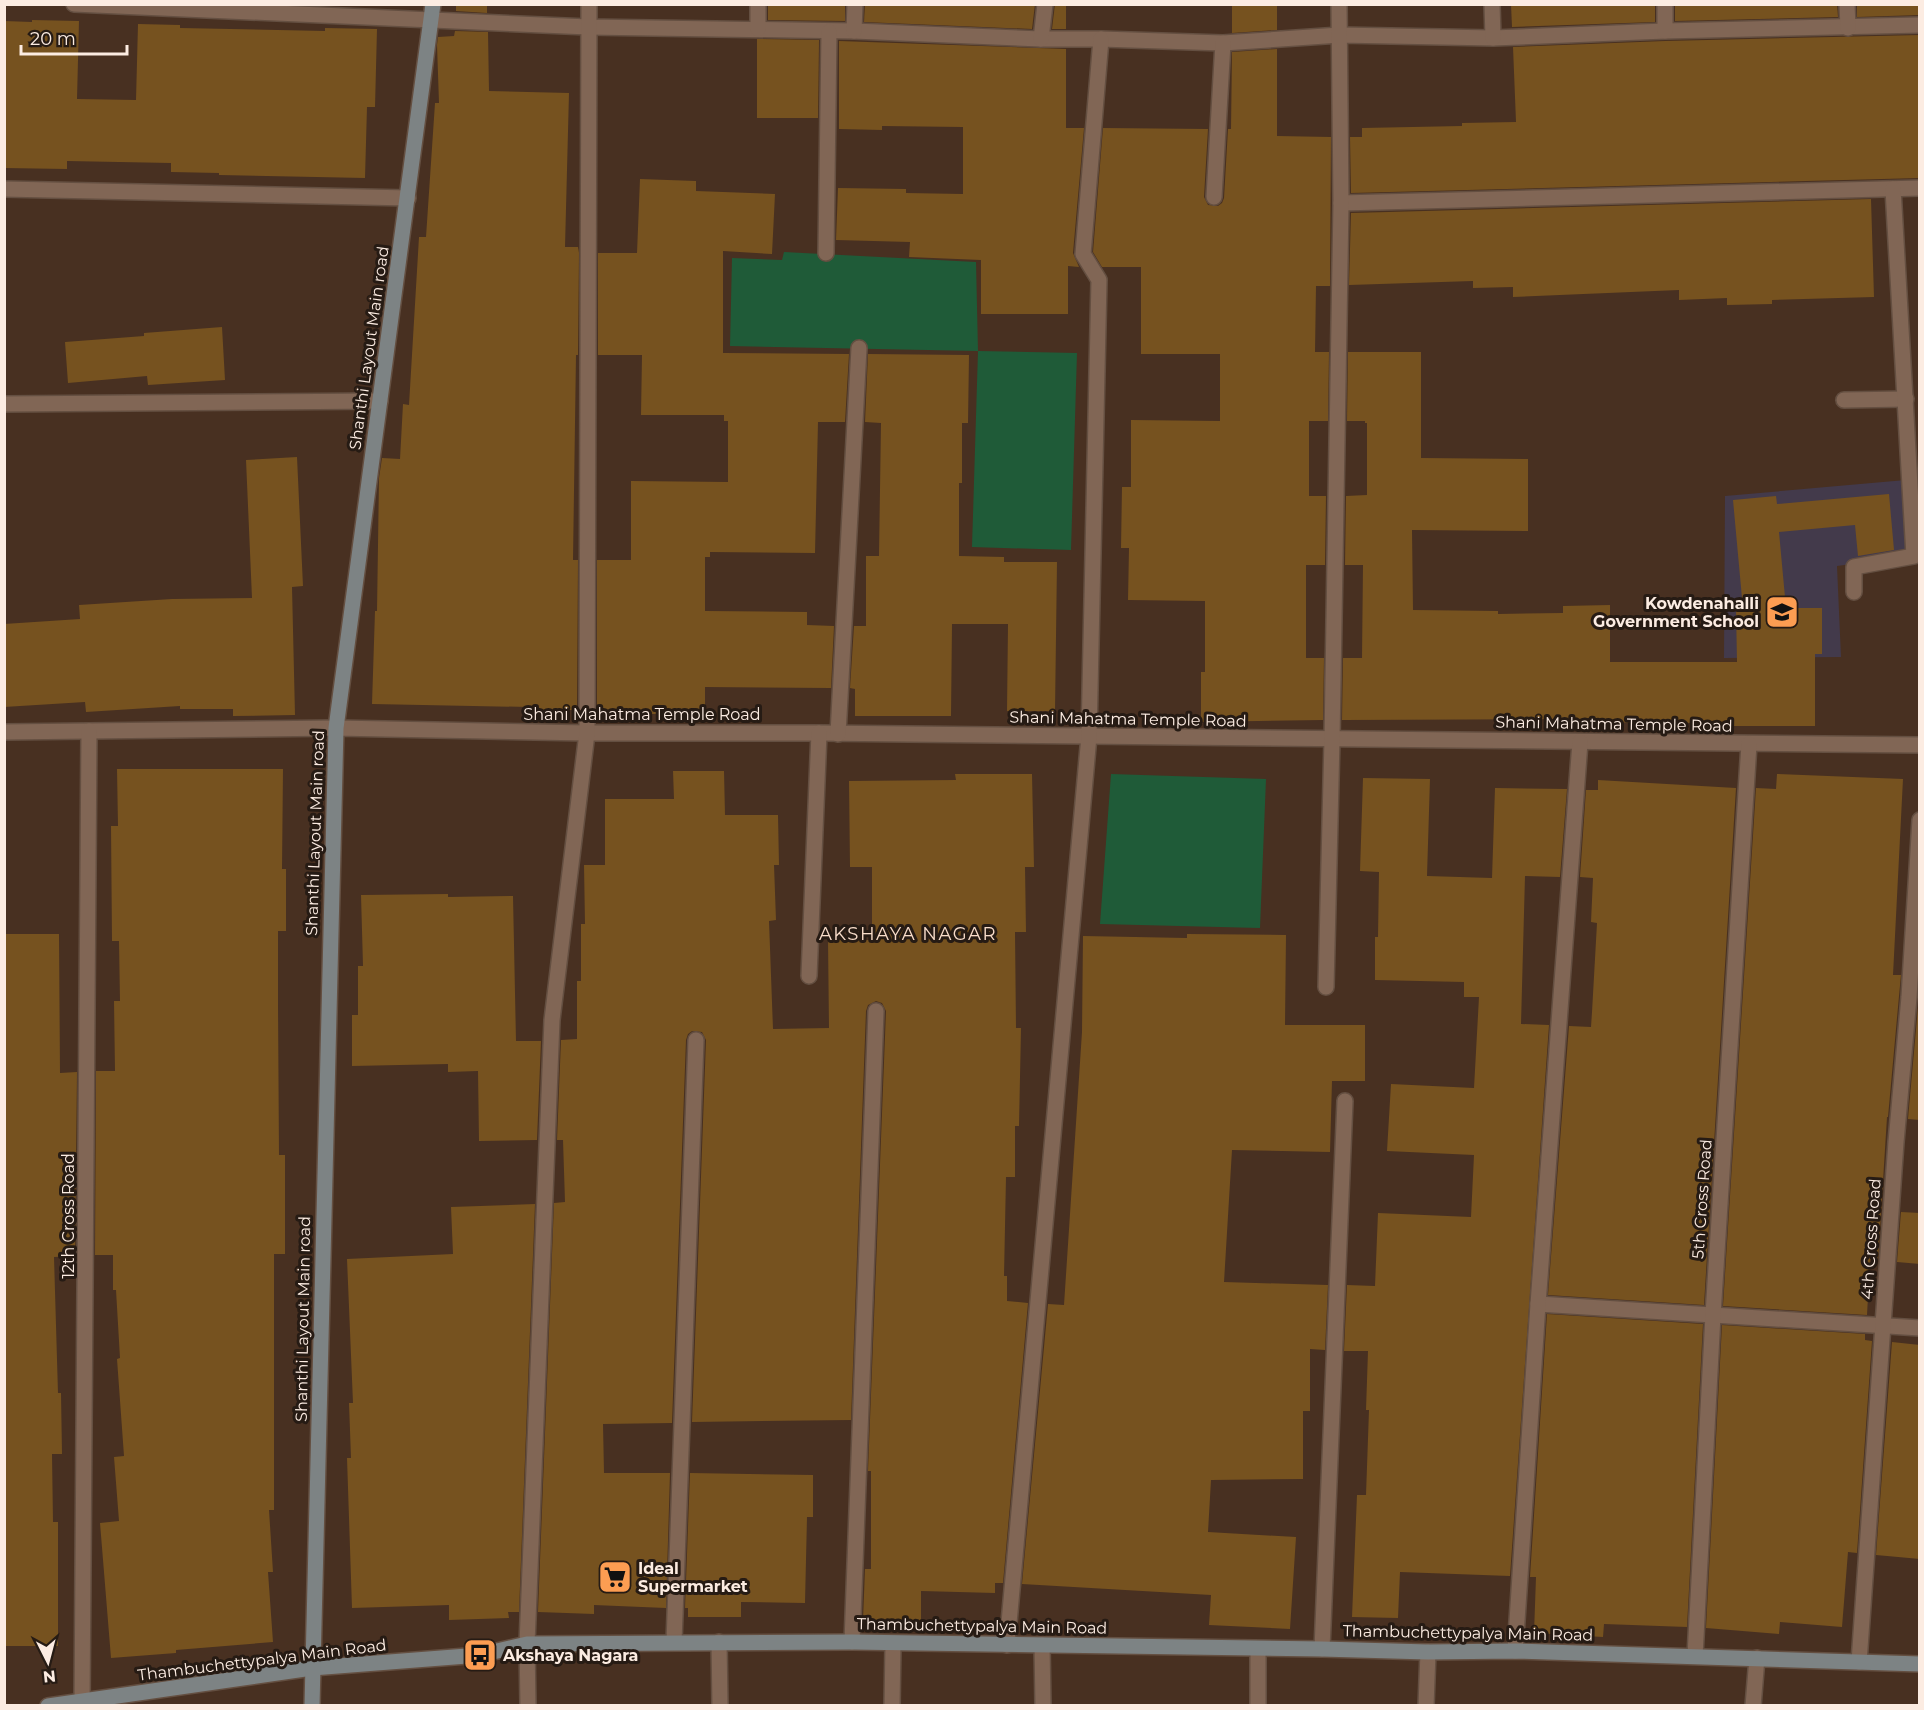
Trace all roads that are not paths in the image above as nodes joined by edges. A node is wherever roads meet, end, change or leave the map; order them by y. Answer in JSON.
{"nodes":[{"id":1,"x":74,"y":4,"type":"edge"},
{"id":2,"x":433,"y":4,"type":"edge"},
{"id":3,"x":589,"y":4,"type":"edge"},
{"id":4,"x":758,"y":4,"type":"edge"},
{"id":5,"x":855,"y":4,"type":"edge"},
{"id":6,"x":1045,"y":4,"type":"edge"},
{"id":7,"x":1339,"y":4,"type":"edge"},
{"id":8,"x":1492,"y":4,"type":"edge"},
{"id":9,"x":1665,"y":4,"type":"edge"},
{"id":10,"x":1847,"y":4,"type":"edge"},
{"id":11,"x":431,"y":20,"type":"junction"},
{"id":12,"x":1920,"y":25,"type":"edge"},
{"id":13,"x":588,"y":27,"type":"junction"},
{"id":14,"x":1848,"y":28,"type":"junction"},
{"id":15,"x":758,"y":29,"type":"junction"},
{"id":16,"x":854,"y":31,"type":"junction"},
{"id":17,"x":1665,"y":31,"type":"junction"},
{"id":18,"x":829,"y":32,"type":"junction"},
{"id":19,"x":1340,"y":35,"type":"junction"},
{"id":20,"x":1493,"y":38,"type":"junction"},
{"id":21,"x":1041,"y":39,"type":"junction"},
{"id":22,"x":1101,"y":39,"type":"junction"},
{"id":23,"x":1223,"y":43,"type":"junction"},
{"id":24,"x":1920,"y":188,"type":"edge"},
{"id":25,"x":4,"y":189,"type":"edge"},
{"id":26,"x":1893,"y":189,"type":"junction"},
{"id":27,"x":1214,"y":197,"type":"dead end"},
{"id":28,"x":408,"y":198,"type":"junction"},
{"id":29,"x":1341,"y":203,"type":"junction"},
{"id":30,"x":826,"y":253,"type":"dead end"},
{"id":31,"x":859,"y":348,"type":"dead end"},
{"id":32,"x":1905,"y":399,"type":"junction"},
{"id":33,"x":1844,"y":400,"type":"dead end"},
{"id":34,"x":380,"y":401,"type":"junction"},
{"id":35,"x":4,"y":404,"type":"edge"},
{"id":36,"x":1854,"y":592,"type":"dead end"},
{"id":37,"x":336,"y":728,"type":"junction"},
{"id":38,"x":89,"y":731,"type":"junction"},
{"id":39,"x":4,"y":732,"type":"edge"},
{"id":40,"x":588,"y":733,"type":"junction"},
{"id":41,"x":819,"y":733,"type":"junction"},
{"id":42,"x":838,"y":734,"type":"junction"},
{"id":43,"x":1089,"y":736,"type":"junction"},
{"id":44,"x":1332,"y":739,"type":"junction"},
{"id":45,"x":1580,"y":742,"type":"junction"},
{"id":46,"x":1749,"y":744,"type":"junction"},
{"id":47,"x":1920,"y":745,"type":"edge"},
{"id":48,"x":1920,"y":820,"type":"edge"},
{"id":49,"x":809,"y":976,"type":"dead end"},
{"id":50,"x":1326,"y":987,"type":"dead end"},
{"id":51,"x":1914,"y":997,"type":"edge"},
{"id":52,"x":876,"y":1011,"type":"dead end"},
{"id":53,"x":696,"y":1040,"type":"dead end"},
{"id":54,"x":1345,"y":1101,"type":"dead end"},
{"id":55,"x":1538,"y":1304,"type":"junction"},
{"id":56,"x":1713,"y":1315,"type":"junction"},
{"id":57,"x":1883,"y":1326,"type":"junction"},
{"id":58,"x":1920,"y":1328,"type":"edge"},
{"id":59,"x":674,"y":1642,"type":"junction"},
{"id":60,"x":719,"y":1642,"type":"junction"},
{"id":61,"x":852,"y":1642,"type":"junction"},
{"id":62,"x":527,"y":1644,"type":"junction"},
{"id":63,"x":893,"y":1644,"type":"junction"},
{"id":64,"x":1007,"y":1645,"type":"junction"},
{"id":65,"x":1042,"y":1645,"type":"junction"},
{"id":66,"x":1322,"y":1648,"type":"junction"},
{"id":67,"x":1258,"y":1649,"type":"junction"},
{"id":68,"x":1515,"y":1651,"type":"junction"},
{"id":69,"x":1428,"y":1652,"type":"junction"},
{"id":70,"x":1695,"y":1656,"type":"junction"},
{"id":71,"x":1757,"y":1658,"type":"junction"},
{"id":72,"x":1859,"y":1662,"type":"junction"},
{"id":73,"x":1920,"y":1664,"type":"edge"},
{"id":74,"x":312,"y":1668,"type":"junction"},
{"id":75,"x":82,"y":1703,"type":"edge"},
{"id":76,"x":48,"y":1706,"type":"edge"},
{"id":77,"x":312,"y":1706,"type":"edge"},
{"id":78,"x":528,"y":1706,"type":"edge"},
{"id":79,"x":720,"y":1706,"type":"edge"},
{"id":80,"x":892,"y":1706,"type":"edge"},
{"id":81,"x":1044,"y":1706,"type":"edge"},
{"id":82,"x":1258,"y":1706,"type":"edge"},
{"id":83,"x":1426,"y":1706,"type":"edge"},
{"id":84,"x":1753,"y":1706,"type":"edge"}],
"edges":[{"from":1,"to":11,"type":"street"},
{"from":2,"to":11,"type":"main road","name":"Shanthi Layout Main road"},
{"from":3,"to":13,"type":"street"},
{"from":4,"to":15,"type":"street"},
{"from":5,"to":16,"type":"street"},
{"from":6,"to":21,"type":"street"},
{"from":7,"to":19,"type":"street"},
{"from":8,"to":20,"type":"street"},
{"from":9,"to":17,"type":"street"},
{"from":10,"to":14,"type":"street"},
{"from":11,"to":13,"type":"street"},
{"from":11,"to":28,"type":"main road","name":"Shanthi Layout Main road"},
{"from":12,"to":14,"type":"street"},
{"from":13,"to":15,"type":"street"},
{"from":13,"to":40,"type":"street"},
{"from":14,"to":17,"type":"street"},
{"from":15,"to":18,"type":"street"},
{"from":16,"to":18,"type":"street"},
{"from":16,"to":21,"type":"street"},
{"from":17,"to":20,"type":"street"},
{"from":18,"to":30,"type":"street"},
{"from":19,"to":20,"type":"street"},
{"from":19,"to":23,"type":"street"},
{"from":19,"to":29,"type":"street"},
{"from":21,"to":22,"type":"street"},
{"from":22,"to":23,"type":"street"},
{"from":22,"to":43,"type":"street"},
{"from":23,"to":27,"type":"street"},
{"from":24,"to":26,"type":"street"},
{"from":25,"to":28,"type":"street"},
{"from":26,"to":29,"type":"street"},
{"from":26,"to":32,"type":"street"},
{"from":28,"to":34,"type":"main road","name":"Shanthi Layout Main road"},
{"from":29,"to":44,"type":"street"},
{"from":31,"to":42,"type":"street"},
{"from":32,"to":33,"type":"street"},
{"from":32,"to":36,"type":"street"},
{"from":34,"to":35,"type":"street"},
{"from":34,"to":37,"type":"main road","name":"Shanthi Layout Main road"},
{"from":37,"to":38,"type":"street","name":"Shani Mahatma Temple Road"},
{"from":37,"to":40,"type":"street","name":"Shani Mahatma Temple Road"},
{"from":37,"to":74,"type":"main road","name":"Shanthi Layout Main road"},
{"from":38,"to":39,"type":"street","name":"Shani Mahatma Temple Road"},
{"from":38,"to":75,"type":"street","name":"12th Cross Road"},
{"from":40,"to":41,"type":"street","name":"Shani Mahatma Temple Road"},
{"from":40,"to":62,"type":"street"},
{"from":41,"to":42,"type":"street","name":"Shani Mahatma Temple Road"},
{"from":41,"to":49,"type":"street"},
{"from":42,"to":43,"type":"street","name":"Shani Mahatma Temple Road"},
{"from":43,"to":44,"type":"street","name":"Shani Mahatma Temple Road"},
{"from":43,"to":64,"type":"street"},
{"from":44,"to":45,"type":"street","name":"Shani Mahatma Temple Road"},
{"from":44,"to":50,"type":"street"},
{"from":45,"to":46,"type":"street","name":"Shani Mahatma Temple Road"},
{"from":45,"to":55,"type":"street"},
{"from":46,"to":47,"type":"street","name":"Shani Mahatma Temple Road"},
{"from":46,"to":56,"type":"street","name":"5th Cross Road"},
{"from":48,"to":51,"type":"street","name":"4th Cross Road"},
{"from":51,"to":57,"type":"street","name":"4th Cross Road"},
{"from":52,"to":61,"type":"street"},
{"from":53,"to":59,"type":"street"},
{"from":54,"to":66,"type":"street"},
{"from":55,"to":56,"type":"street"},
{"from":55,"to":68,"type":"street"},
{"from":56,"to":57,"type":"street"},
{"from":56,"to":70,"type":"street","name":"5th Cross Road"},
{"from":57,"to":58,"type":"street"},
{"from":57,"to":72,"type":"street","name":"4th Cross Road"},
{"from":59,"to":60,"type":"main road","name":"Thambuchettypalya Main Road"},
{"from":59,"to":62,"type":"main road","name":"Thambuchettypalya Main Road"},
{"from":60,"to":61,"type":"main road","name":"Thambuchettypalya Main Road"},
{"from":60,"to":79,"type":"street"},
{"from":61,"to":63,"type":"main road","name":"Thambuchettypalya Main Road"},
{"from":62,"to":74,"type":"main road","name":"Thambuchettypalya Main Road"},
{"from":62,"to":78,"type":"street"},
{"from":63,"to":64,"type":"main road","name":"Thambuchettypalya Main Road"},
{"from":63,"to":80,"type":"street"},
{"from":64,"to":65,"type":"main road","name":"Thambuchettypalya Main Road"},
{"from":65,"to":67,"type":"main road","name":"Thambuchettypalya Main Road"},
{"from":65,"to":81,"type":"street"},
{"from":66,"to":67,"type":"main road","name":"Thambuchettypalya Main Road"},
{"from":66,"to":69,"type":"main road","name":"Thambuchettypalya Main Road"},
{"from":67,"to":82,"type":"street"},
{"from":68,"to":69,"type":"main road","name":"Thambuchettypalya Main Road"},
{"from":68,"to":70,"type":"main road","name":"Thambuchettypalya Main Road"},
{"from":69,"to":83,"type":"street"},
{"from":70,"to":71,"type":"main road","name":"Thambuchettypalya Main Road"},
{"from":71,"to":72,"type":"main road","name":"Thambuchettypalya Main Road"},
{"from":71,"to":84,"type":"street"},
{"from":72,"to":73,"type":"main road","name":"Thambuchettypalya Main Road"},
{"from":74,"to":75,"type":"main road","name":"Thambuchettypalya Main Road"},
{"from":74,"to":77,"type":"main road","name":"Shanthi Layout Main road"},
{"from":75,"to":76,"type":"main road","name":"Thambuchettypalya Main Road"}]}
